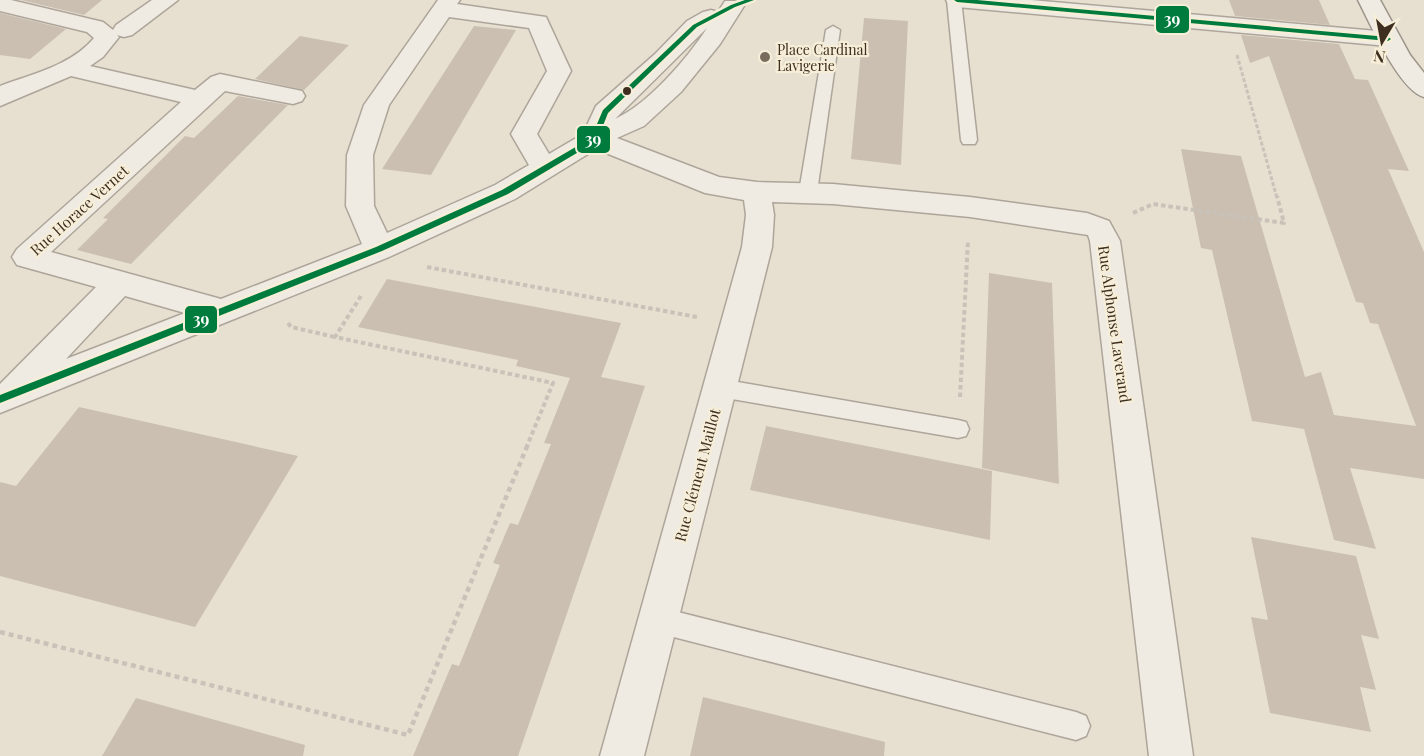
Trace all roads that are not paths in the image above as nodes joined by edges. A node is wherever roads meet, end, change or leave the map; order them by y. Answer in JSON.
{"nodes":[{"id":1,"x":167,"y":0,"type":"edge"},
{"id":2,"x":956,"y":0,"type":"edge"},
{"id":3,"x":1369,"y":0,"type":"edge"},
{"id":4,"x":739,"y":2,"type":"edge"},
{"id":5,"x":442,"y":3,"type":"edge"},
{"id":6,"x":0,"y":4,"type":"edge"},
{"id":7,"x":833,"y":30,"type":"dead end"},
{"id":8,"x":115,"y":33,"type":"junction"},
{"id":9,"x":1388,"y":39,"type":"junction"},
{"id":10,"x":69,"y":68,"type":"junction"},
{"id":11,"x":1424,"y":89,"type":"edge"},
{"id":12,"x":293,"y":96,"type":"dead end"},
{"id":13,"x":0,"y":98,"type":"edge"},
{"id":14,"x":200,"y":99,"type":"junction"},
{"id":15,"x":594,"y":139,"type":"junction"},
{"id":16,"x":969,"y":140,"type":"dead end"},
{"id":17,"x":545,"y":169,"type":"junction"},
{"id":18,"x":757,"y":192,"type":"junction"},
{"id":19,"x":808,"y":192,"type":"junction"},
{"id":20,"x":381,"y":254,"type":"junction"},
{"id":21,"x":119,"y":283,"type":"junction"},
{"id":22,"x":221,"y":311,"type":"junction"},
{"id":23,"x":720,"y":388,"type":"junction"},
{"id":24,"x":4,"y":398,"type":"edge"},
{"id":25,"x":958,"y":429,"type":"road end"},
{"id":26,"x":658,"y":620,"type":"junction"},
{"id":27,"x":1076,"y":726,"type":"dead end"},
{"id":28,"x":622,"y":756,"type":"edge"},
{"id":29,"x":1171,"y":756,"type":"edge"}],
"edges":[{"from":1,"to":8,"type":"street"},
{"from":2,"to":9,"type":"street"},
{"from":2,"to":16,"type":"lane"},
{"from":3,"to":9,"type":"street"},
{"from":4,"to":15,"type":"street"},
{"from":5,"to":17,"type":"street"},
{"from":5,"to":20,"type":"street"},
{"from":6,"to":8,"type":"street"},
{"from":7,"to":19,"type":"lane"},
{"from":8,"to":10,"type":"street"},
{"from":9,"to":11,"type":"street"},
{"from":10,"to":13,"type":"street"},
{"from":10,"to":14,"type":"street"},
{"from":12,"to":14,"type":"street","name":"Rue Horace Vernet"},
{"from":14,"to":21,"type":"street","name":"Rue Horace Vernet"},
{"from":15,"to":17,"type":"street"},
{"from":15,"to":18,"type":"street","name":"Rue Alphonse Laverand"},
{"from":17,"to":20,"type":"street"},
{"from":18,"to":19,"type":"street","name":"Rue Alphonse Laverand"},
{"from":18,"to":23,"type":"street","name":"Rue Clément Maillot"},
{"from":19,"to":29,"type":"street","name":"Rue Alphonse Laverand"},
{"from":20,"to":22,"type":"street"},
{"from":21,"to":22,"type":"street","name":"Rue Horace Vernet"},
{"from":21,"to":24,"type":"street"},
{"from":22,"to":24,"type":"street"},
{"from":23,"to":25,"type":"lane"},
{"from":23,"to":26,"type":"street","name":"Rue Clément Maillot"},
{"from":26,"to":27,"type":"lane"},
{"from":26,"to":28,"type":"street","name":"Rue Clément Maillot"}]}
